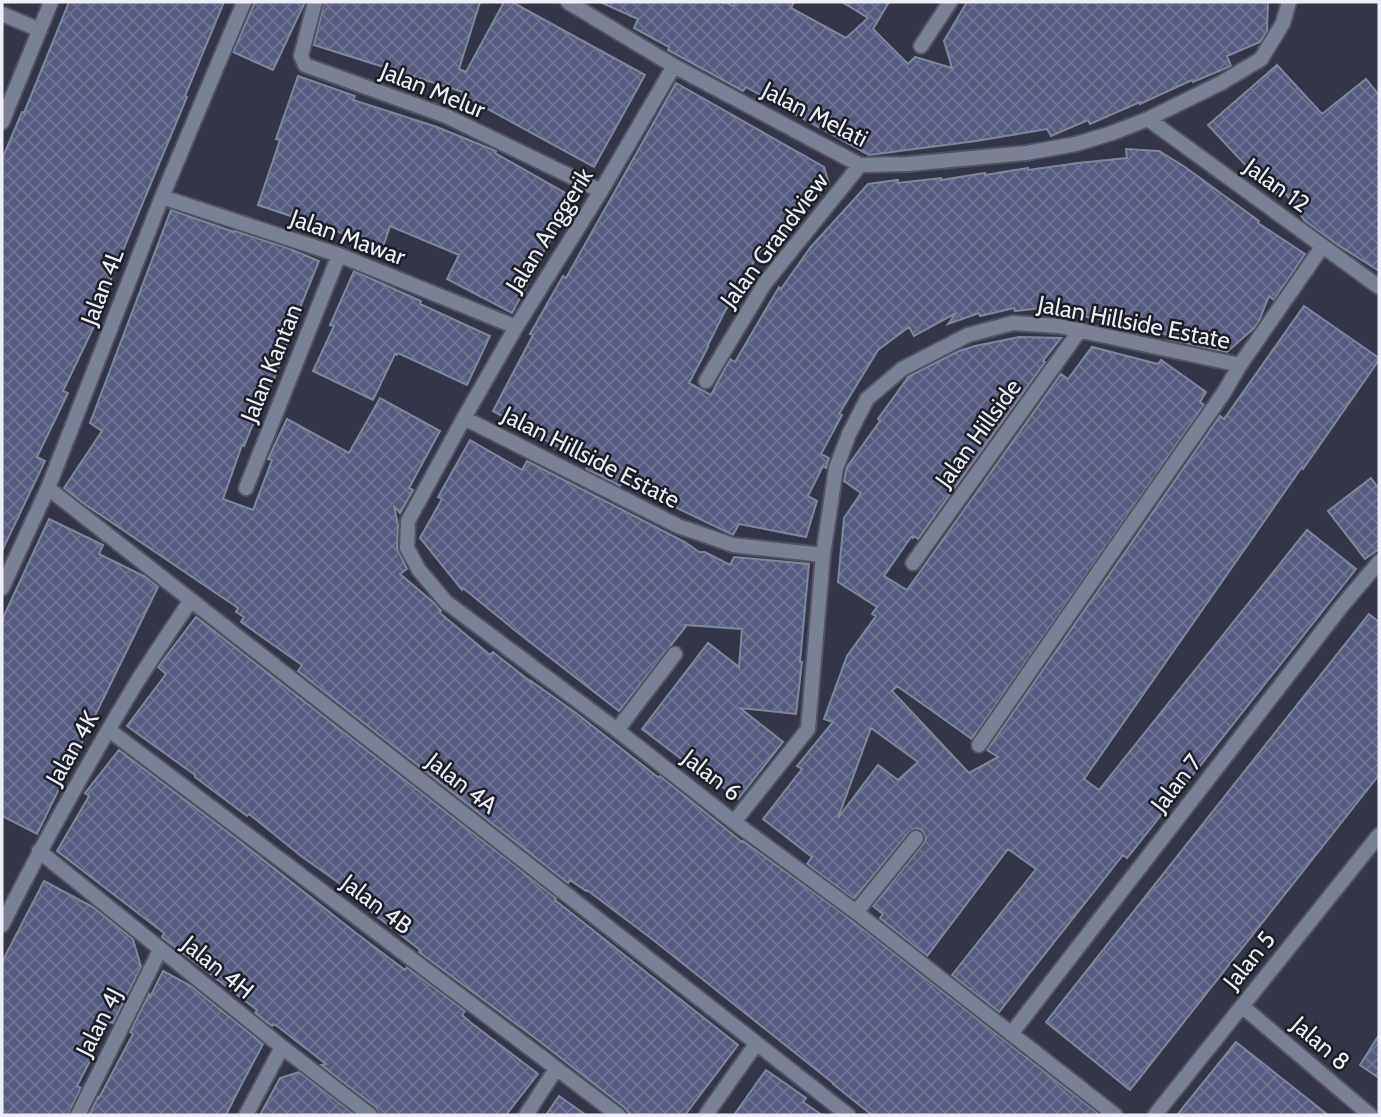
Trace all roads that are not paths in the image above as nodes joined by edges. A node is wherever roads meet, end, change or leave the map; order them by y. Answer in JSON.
{"nodes":[{"id":1,"x":51,"y":2,"type":"edge"},
{"id":2,"x":244,"y":2,"type":"edge"},
{"id":3,"x":314,"y":2,"type":"edge"},
{"id":4,"x":568,"y":2,"type":"edge"},
{"id":5,"x":950,"y":2,"type":"edge"},
{"id":6,"x":1289,"y":2,"type":"edge"},
{"id":7,"x":2,"y":14,"type":"edge"},
{"id":8,"x":40,"y":30,"type":"junction"},
{"id":9,"x":921,"y":46,"type":"dead end"},
{"id":10,"x":674,"y":66,"type":"junction"},
{"id":11,"x":1148,"y":119,"type":"junction"},
{"id":12,"x":2,"y":122,"type":"edge"},
{"id":13,"x":860,"y":165,"type":"junction"},
{"id":14,"x":601,"y":191,"type":"junction"},
{"id":15,"x":162,"y":197,"type":"junction"},
{"id":16,"x":1322,"y":247,"type":"junction"},
{"id":17,"x":339,"y":255,"type":"junction"},
{"id":18,"x":1379,"y":287,"type":"edge"},
{"id":19,"x":516,"y":327,"type":"junction"},
{"id":20,"x":1080,"y":330,"type":"junction"},
{"id":21,"x":1241,"y":365,"type":"junction"},
{"id":22,"x":706,"y":381,"type":"dead end"},
{"id":23,"x":464,"y":418,"type":"junction"},
{"id":24,"x":48,"y":488,"type":"junction"},
{"id":25,"x":246,"y":488,"type":"dead end"},
{"id":26,"x":823,"y":555,"type":"junction"},
{"id":27,"x":1379,"y":562,"type":"edge"},
{"id":28,"x":913,"y":563,"type":"dead end"},
{"id":29,"x":2,"y":587,"type":"edge"},
{"id":30,"x":191,"y":600,"type":"junction"},
{"id":31,"x":675,"y":654,"type":"dead end"},
{"id":32,"x":109,"y":730,"type":"junction"},
{"id":33,"x":617,"y":730,"type":"junction"},
{"id":34,"x":979,"y":745,"type":"dead end"},
{"id":35,"x":734,"y":822,"type":"junction"},
{"id":36,"x":1379,"y":835,"type":"edge"},
{"id":37,"x":916,"y":838,"type":"dead end"},
{"id":38,"x":39,"y":851,"type":"junction"},
{"id":39,"x":856,"y":912,"type":"junction"},
{"id":40,"x":2,"y":925,"type":"edge"},
{"id":41,"x":160,"y":950,"type":"junction"},
{"id":42,"x":1242,"y":1006,"type":"junction"},
{"id":43,"x":1011,"y":1034,"type":"junction"},
{"id":44,"x":756,"y":1044,"type":"junction"},
{"id":45,"x":282,"y":1047,"type":"junction"},
{"id":46,"x":556,"y":1069,"type":"junction"},
{"id":47,"x":78,"y":1115,"type":"edge"},
{"id":48,"x":246,"y":1115,"type":"edge"},
{"id":49,"x":370,"y":1115,"type":"edge"},
{"id":50,"x":526,"y":1115,"type":"edge"},
{"id":51,"x":618,"y":1115,"type":"edge"},
{"id":52,"x":706,"y":1115,"type":"edge"},
{"id":53,"x":848,"y":1115,"type":"edge"},
{"id":54,"x":1115,"y":1115,"type":"edge"},
{"id":55,"x":1155,"y":1115,"type":"edge"},
{"id":56,"x":1370,"y":1115,"type":"edge"}],
"edges":[{"from":1,"to":8,"type":"street"},
{"from":2,"to":15,"type":"street","name":"Jalan 4L"},
{"from":3,"to":14,"type":"street","name":"Jalan Melur"},
{"from":4,"to":10,"type":"street","name":"Jalan Melati"},
{"from":5,"to":9,"type":"street"},
{"from":6,"to":11,"type":"street","name":"Jalan Melati"},
{"from":7,"to":8,"type":"street"},
{"from":8,"to":12,"type":"street"},
{"from":10,"to":13,"type":"street","name":"Jalan Melati"},
{"from":10,"to":14,"type":"street","name":"Jalan Anggerik"},
{"from":11,"to":13,"type":"street","name":"Jalan Melati"},
{"from":11,"to":16,"type":"street","name":"Jalan 12"},
{"from":13,"to":22,"type":"street","name":"Jalan Grandview"},
{"from":14,"to":19,"type":"street","name":"Jalan Anggerik"},
{"from":15,"to":17,"type":"street","name":"Jalan Mawar"},
{"from":15,"to":24,"type":"street","name":"Jalan 4L"},
{"from":16,"to":18,"type":"street","name":"Jalan 12"},
{"from":16,"to":21,"type":"street","name":"Jalan Hillside Estate"},
{"from":17,"to":19,"type":"street","name":"Jalan Mawar"},
{"from":17,"to":25,"type":"street","name":"Jalan Kantan"},
{"from":19,"to":23,"type":"street","name":"Jalan Anggerik"},
{"from":20,"to":21,"type":"street","name":"Jalan Hillside Estate"},
{"from":20,"to":26,"type":"street","name":"Jalan Hillside Estate"},
{"from":20,"to":28,"type":"street","name":"Jalan Hillside"},
{"from":21,"to":34,"type":"street","name":"Jalan Hillside Estate"},
{"from":23,"to":26,"type":"street","name":"Jalan Hillside Estate"},
{"from":23,"to":33,"type":"street","name":"Jalan 6"},
{"from":24,"to":29,"type":"street","name":"Jalan 4L"},
{"from":24,"to":30,"type":"street","name":"Jalan 4A"},
{"from":26,"to":35,"type":"street","name":"Jalan Hillside Estate"},
{"from":27,"to":43,"type":"street","name":"Jalan 7"},
{"from":30,"to":32,"type":"street","name":"Jalan 4K"},
{"from":30,"to":44,"type":"street","name":"Jalan 4A"},
{"from":31,"to":33,"type":"street"},
{"from":32,"to":38,"type":"street","name":"Jalan 4K"},
{"from":32,"to":46,"type":"street","name":"Jalan 4B"},
{"from":33,"to":35,"type":"street","name":"Jalan 6"},
{"from":35,"to":39,"type":"street","name":"Jalan 6"},
{"from":36,"to":42,"type":"street","name":"Jalan 5"},
{"from":37,"to":39,"type":"street"},
{"from":38,"to":40,"type":"street","name":"Jalan 4K"},
{"from":38,"to":41,"type":"street","name":"Jalan 4H"},
{"from":39,"to":43,"type":"street","name":"Jalan 6"},
{"from":41,"to":45,"type":"street","name":"Jalan 4H"},
{"from":41,"to":47,"type":"street","name":"Jalan 4J"},
{"from":42,"to":55,"type":"street","name":"Jalan 5"},
{"from":42,"to":56,"type":"street","name":"Jalan 8"},
{"from":43,"to":54,"type":"street","name":"Jalan 6"},
{"from":44,"to":52,"type":"street"},
{"from":44,"to":53,"type":"street","name":"Jalan 4A"},
{"from":45,"to":48,"type":"street"},
{"from":45,"to":49,"type":"street","name":"Jalan 4H"},
{"from":46,"to":50,"type":"street"},
{"from":46,"to":51,"type":"street","name":"Jalan 4B"}]}
